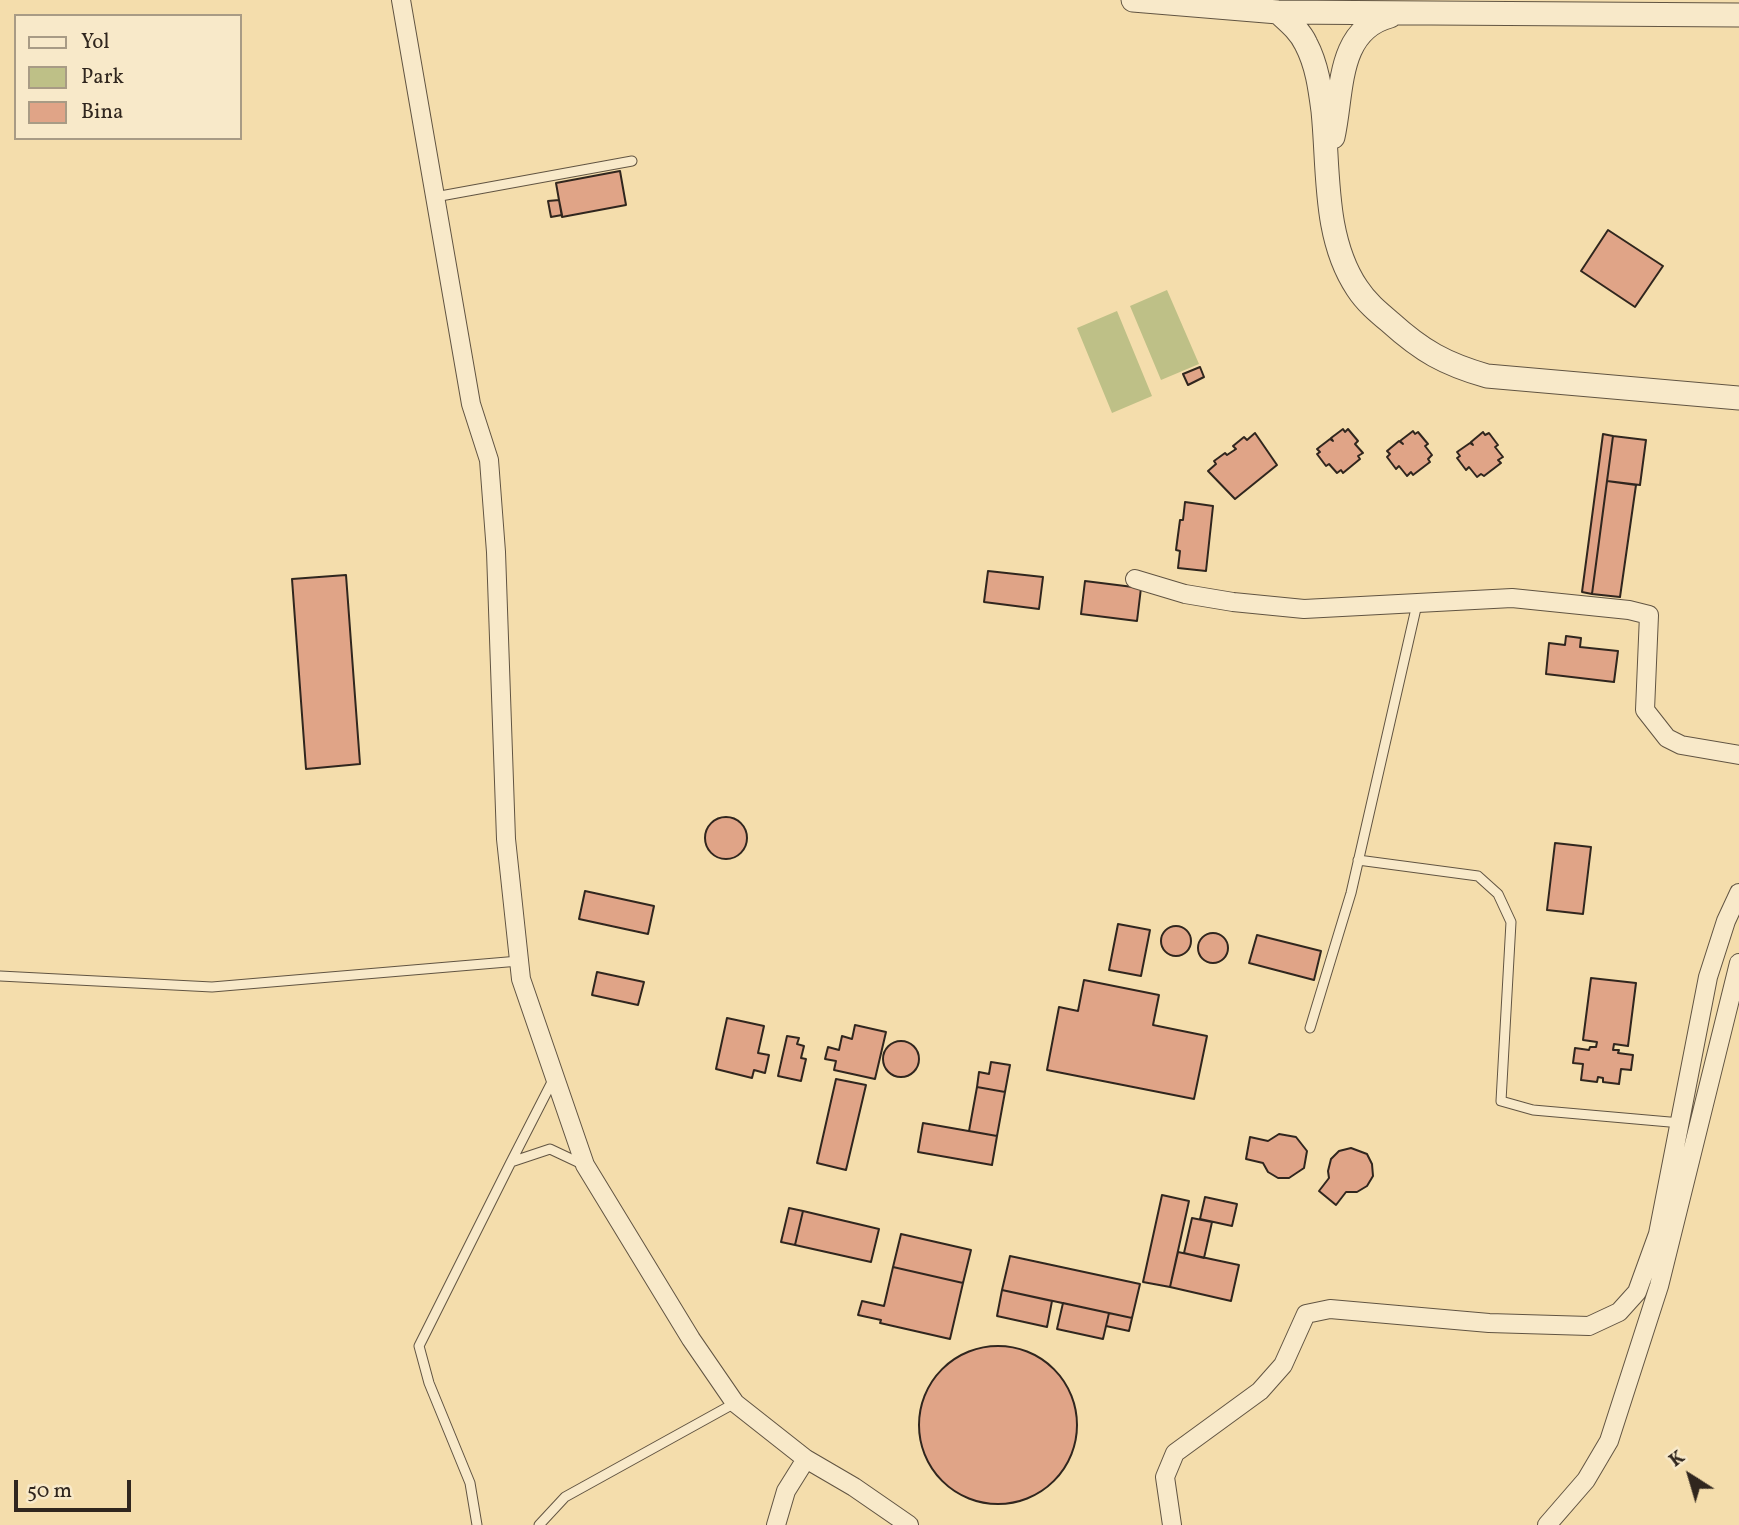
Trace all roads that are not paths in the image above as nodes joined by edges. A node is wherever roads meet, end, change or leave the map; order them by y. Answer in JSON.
{"nodes":[{"id":1,"x":401,"y":0,"type":"edge"},
{"id":2,"x":1133,"y":0,"type":"edge"},
{"id":3,"x":1279,"y":12,"type":"junction"},
{"id":4,"x":1401,"y":13,"type":"junction"},
{"id":5,"x":1739,"y":15,"type":"edge"},
{"id":6,"x":1328,"y":157,"type":"junction"},
{"id":7,"x":632,"y":161,"type":"dead end"},
{"id":8,"x":435,"y":197,"type":"junction"},
{"id":9,"x":1739,"y":398,"type":"edge"},
{"id":10,"x":1135,"y":579,"type":"dead end"},
{"id":11,"x":1417,"y":604,"type":"junction"},
{"id":12,"x":1739,"y":755,"type":"edge"},
{"id":13,"x":1358,"y":860,"type":"junction"},
{"id":14,"x":1739,"y":893,"type":"edge"},
{"id":15,"x":519,"y":961,"type":"junction"},
{"id":16,"x":1739,"y":963,"type":"edge"},
{"id":17,"x":0,"y":976,"type":"edge"},
{"id":18,"x":1310,"y":1028,"type":"dead end"},
{"id":19,"x":555,"y":1077,"type":"junction"},
{"id":20,"x":1681,"y":1123,"type":"junction"},
{"id":21,"x":511,"y":1161,"type":"junction"},
{"id":22,"x":584,"y":1165,"type":"junction"},
{"id":23,"x":735,"y":1403,"type":"junction"},
{"id":24,"x":806,"y":1459,"type":"junction"},
{"id":25,"x":477,"y":1525,"type":"edge"},
{"id":26,"x":539,"y":1525,"type":"edge"},
{"id":27,"x":776,"y":1525,"type":"edge"},
{"id":28,"x":909,"y":1525,"type":"edge"},
{"id":29,"x":1172,"y":1525,"type":"edge"},
{"id":30,"x":1547,"y":1525,"type":"edge"}],
"edges":[{"from":1,"to":8,"type":"street"},
{"from":2,"to":3,"type":"street"},
{"from":3,"to":4,"type":"street"},
{"from":3,"to":6,"type":"street"},
{"from":4,"to":5,"type":"street"},
{"from":4,"to":6,"type":"street"},
{"from":6,"to":9,"type":"street"},
{"from":7,"to":8,"type":"lane"},
{"from":8,"to":15,"type":"street"},
{"from":10,"to":11,"type":"street"},
{"from":11,"to":12,"type":"street"},
{"from":11,"to":13,"type":"lane"},
{"from":13,"to":18,"type":"lane"},
{"from":13,"to":20,"type":"lane"},
{"from":14,"to":20,"type":"street"},
{"from":15,"to":17,"type":"lane"},
{"from":15,"to":19,"type":"street"},
{"from":16,"to":30,"type":"street"},
{"from":19,"to":21,"type":"lane"},
{"from":19,"to":22,"type":"street"},
{"from":20,"to":29,"type":"street"},
{"from":21,"to":22,"type":"lane"},
{"from":21,"to":25,"type":"lane"},
{"from":22,"to":23,"type":"street"},
{"from":23,"to":24,"type":"street"},
{"from":23,"to":26,"type":"lane"},
{"from":24,"to":27,"type":"street"},
{"from":24,"to":28,"type":"street"}]}
